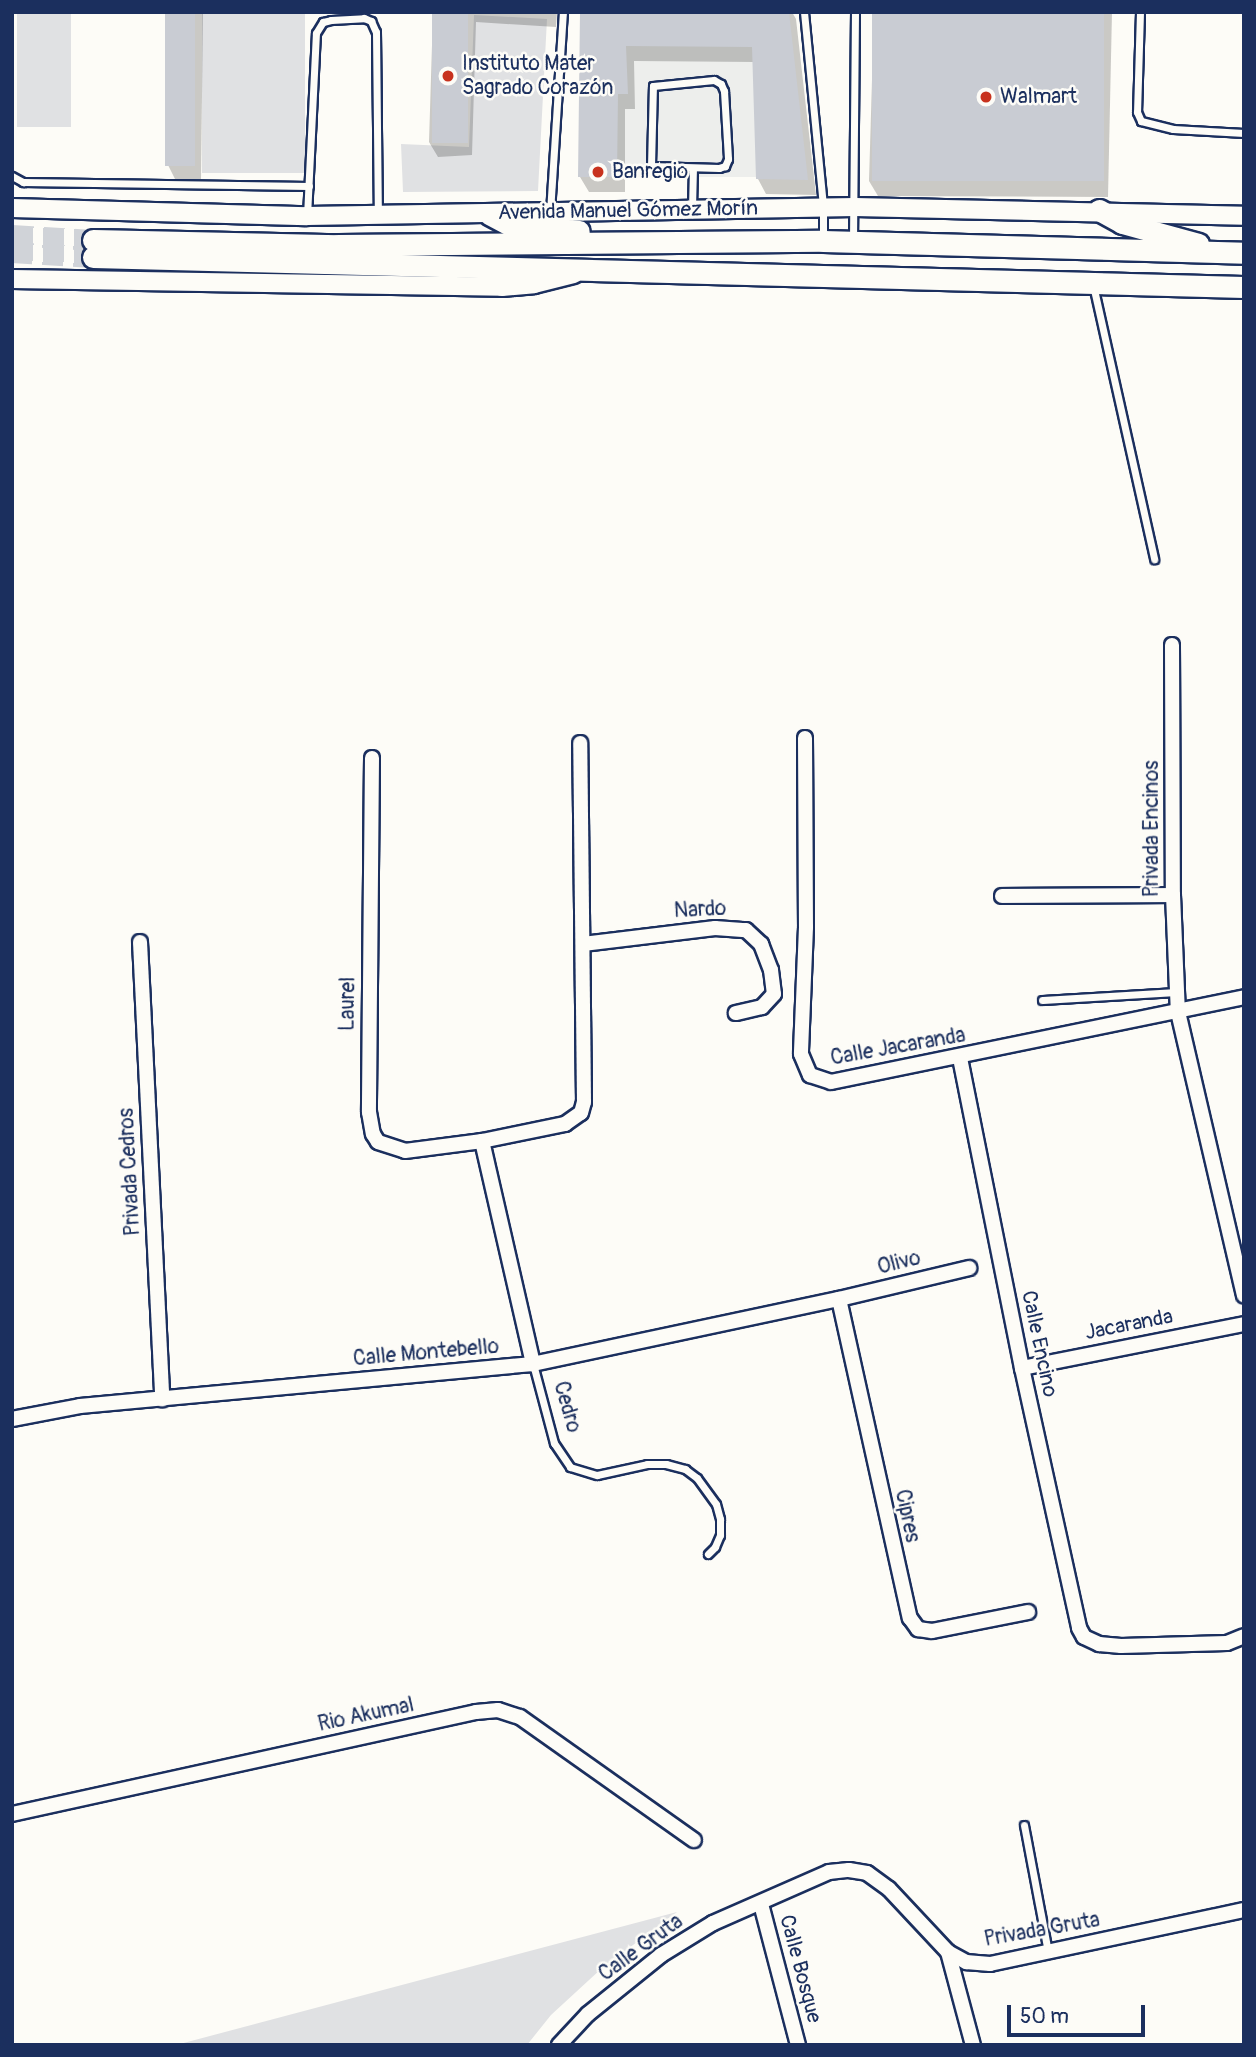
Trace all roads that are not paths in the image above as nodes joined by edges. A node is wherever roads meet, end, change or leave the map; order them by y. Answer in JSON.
{"nodes":[{"id":1,"x":563,"y":12,"type":"edge"},
{"id":2,"x":804,"y":12,"type":"edge"},
{"id":3,"x":855,"y":12,"type":"edge"},
{"id":4,"x":1140,"y":12,"type":"edge"},
{"id":5,"x":1244,"y":132,"type":"edge"},
{"id":6,"x":693,"y":168,"type":"junction"},
{"id":7,"x":12,"y":176,"type":"edge"},
{"id":8,"x":12,"y":182,"type":"edge"},
{"id":9,"x":23,"y":182,"type":"junction"},
{"id":10,"x":309,"y":186,"type":"junction"},
{"id":11,"x":823,"y":207,"type":"junction"},
{"id":12,"x":855,"y":207,"type":"junction"},
{"id":13,"x":692,"y":209,"type":"junction"},
{"id":14,"x":17,"y":211,"type":"edge"},
{"id":15,"x":1099,"y":211,"type":"junction"},
{"id":16,"x":550,"y":213,"type":"junction"},
{"id":17,"x":489,"y":214,"type":"junction"},
{"id":18,"x":378,"y":215,"type":"junction"},
{"id":19,"x":307,"y":216,"type":"junction"},
{"id":20,"x":1244,"y":216,"type":"edge"},
{"id":21,"x":823,"y":241,"type":"junction"},
{"id":22,"x":853,"y":242,"type":"junction"},
{"id":23,"x":621,"y":243,"type":"junction"},
{"id":24,"x":1208,"y":252,"type":"junction"},
{"id":25,"x":1244,"y":253,"type":"edge"},
{"id":26,"x":12,"y":270,"type":"edge"},
{"id":27,"x":582,"y":272,"type":"junction"},
{"id":28,"x":12,"y":279,"type":"edge"},
{"id":29,"x":31,"y":280,"type":"junction"},
{"id":30,"x":1093,"y":284,"type":"junction"},
{"id":31,"x":1244,"y":287,"type":"edge"},
{"id":32,"x":1154,"y":559,"type":"dead end"},
{"id":33,"x":1172,"y":645,"type":"dead end"},
{"id":34,"x":805,"y":738,"type":"dead end"},
{"id":35,"x":580,"y":743,"type":"dead end"},
{"id":36,"x":372,"y":758,"type":"dead end"},
{"id":37,"x":1002,"y":895,"type":"dead end"},
{"id":38,"x":1173,"y":895,"type":"junction"},
{"id":39,"x":140,"y":942,"type":"dead end"},
{"id":40,"x":583,"y":944,"type":"junction"},
{"id":41,"x":1177,"y":992,"type":"junction"},
{"id":42,"x":1244,"y":997,"type":"edge"},
{"id":43,"x":1042,"y":1000,"type":"dead end"},
{"id":44,"x":1178,"y":1012,"type":"junction"},
{"id":45,"x":736,"y":1013,"type":"dead end"},
{"id":46,"x":960,"y":1058,"type":"junction"},
{"id":47,"x":482,"y":1141,"type":"junction"},
{"id":48,"x":969,"y":1268,"type":"dead end"},
{"id":49,"x":1244,"y":1295,"type":"edge"},
{"id":50,"x":839,"y":1299,"type":"junction"},
{"id":51,"x":1244,"y":1324,"type":"edge"},
{"id":52,"x":533,"y":1364,"type":"junction"},
{"id":53,"x":1022,"y":1368,"type":"junction"},
{"id":54,"x":162,"y":1399,"type":"junction"},
{"id":55,"x":12,"y":1419,"type":"edge"},
{"id":56,"x":708,"y":1554,"type":"dead end"},
{"id":57,"x":1028,"y":1612,"type":"dead end"},
{"id":58,"x":1244,"y":1636,"type":"edge"},
{"id":59,"x":12,"y":1814,"type":"edge"},
{"id":60,"x":1024,"y":1825,"type":"dead end"},
{"id":61,"x":694,"y":1840,"type":"dead end"},
{"id":62,"x":761,"y":1903,"type":"junction"},
{"id":63,"x":1244,"y":1910,"type":"edge"},
{"id":64,"x":948,"y":1952,"type":"junction"},
{"id":65,"x":1048,"y":1953,"type":"junction"},
{"id":66,"x":559,"y":2045,"type":"edge"},
{"id":67,"x":798,"y":2045,"type":"edge"},
{"id":68,"x":973,"y":2045,"type":"edge"}],
"edges":[{"from":1,"to":16,"type":"lane"},
{"from":2,"to":11,"type":"lane"},
{"from":3,"to":12,"type":"lane"},
{"from":4,"to":5,"type":"lane"},
{"from":6,"to":6,"type":"lane"},
{"from":6,"to":13,"type":"lane"},
{"from":7,"to":9,"type":"lane"},
{"from":8,"to":9,"type":"lane"},
{"from":9,"to":10,"type":"lane"},
{"from":10,"to":18,"type":"lane"},
{"from":10,"to":19,"type":"lane"},
{"from":11,"to":12,"type":"street","name":"Avenida Manuel Gómez Morín"},
{"from":11,"to":13,"type":"street","name":"Avenida Manuel Gómez Morín"},
{"from":11,"to":21,"type":"lane"},
{"from":12,"to":15,"type":"street","name":"Avenida Manuel Gómez Morín"},
{"from":12,"to":22,"type":"lane"},
{"from":13,"to":16,"type":"street","name":"Avenida Manuel Gómez Morín"},
{"from":14,"to":19,"type":"street","name":"Avenida Manuel Gómez Morín"},
{"from":15,"to":20,"type":"street","name":"Avenida Manuel Gómez Morín"},
{"from":15,"to":24,"type":"main road"},
{"from":16,"to":17,"type":"street","name":"Avenida Manuel Gómez Morín"},
{"from":17,"to":18,"type":"street","name":"Avenida Manuel Gómez Morín"},
{"from":17,"to":23,"type":"main road"},
{"from":18,"to":19,"type":"street","name":"Avenida Manuel Gómez Morín"},
{"from":21,"to":22,"type":"main road","name":"Avenida Manuel Gómez Morín"},
{"from":21,"to":23,"type":"main road","name":"Avenida Manuel Gómez Morín"},
{"from":22,"to":24,"type":"main road","name":"Avenida Manuel Gómez Morín"},
{"from":23,"to":27,"type":"main road","name":"Avenida Manuel Gómez Morín"},
{"from":24,"to":25,"type":"main road","name":"Avenida Manuel Gómez Morín"},
{"from":26,"to":29,"type":"street"},
{"from":27,"to":29,"type":"street","name":"Avenida Manuel Gómez Morín"},
{"from":27,"to":30,"type":"main road","name":"Avenida Manuel Gómez Morín"},
{"from":28,"to":29,"type":"street","name":"Avenida Manuel Gómez Morín"},
{"from":30,"to":31,"type":"main road","name":"Avenida Manuel Gómez Morín"},
{"from":30,"to":32,"type":"lane"},
{"from":33,"to":38,"type":"street","name":"Privada Encinos"},
{"from":34,"to":46,"type":"street","name":"Calle Jacaranda"},
{"from":35,"to":40,"type":"street"},
{"from":36,"to":47,"type":"street","name":"Laurel"},
{"from":37,"to":38,"type":"street"},
{"from":38,"to":41,"type":"street","name":"Privada Encinos"},
{"from":39,"to":54,"type":"street","name":"Privada Cedros"},
{"from":40,"to":45,"type":"street","name":"Nardo"},
{"from":40,"to":47,"type":"street","name":"Laurel"},
{"from":41,"to":43,"type":"lane"},
{"from":41,"to":44,"type":"street","name":"Privada Encinos"},
{"from":42,"to":44,"type":"street","name":"Calle Jacaranda"},
{"from":44,"to":46,"type":"street","name":"Calle Jacaranda"},
{"from":44,"to":49,"type":"street","name":"Privada Encinos"},
{"from":46,"to":53,"type":"street","name":"Calle Encino"},
{"from":47,"to":52,"type":"street","name":"Cedro"},
{"from":48,"to":50,"type":"street","name":"Olivo"},
{"from":50,"to":52,"type":"street","name":"Calle Montebello"},
{"from":50,"to":57,"type":"street","name":"Cipres"},
{"from":51,"to":53,"type":"street","name":"Jacaranda"},
{"from":52,"to":54,"type":"street","name":"Calle Montebello"},
{"from":52,"to":56,"type":"lane","name":"Cedro"},
{"from":53,"to":58,"type":"street","name":"Calle Encino"},
{"from":54,"to":55,"type":"street","name":"Calle Montebello"},
{"from":59,"to":61,"type":"street","name":"Rio Akumal"},
{"from":60,"to":65,"type":"lane"},
{"from":62,"to":64,"type":"street","name":"Privada Gruta"},
{"from":62,"to":66,"type":"street","name":"Calle Gruta"},
{"from":62,"to":67,"type":"street","name":"Calle Bosque"},
{"from":63,"to":65,"type":"street","name":"Privada Gruta"},
{"from":64,"to":65,"type":"street","name":"Privada Gruta"},
{"from":64,"to":68,"type":"street"}]}
